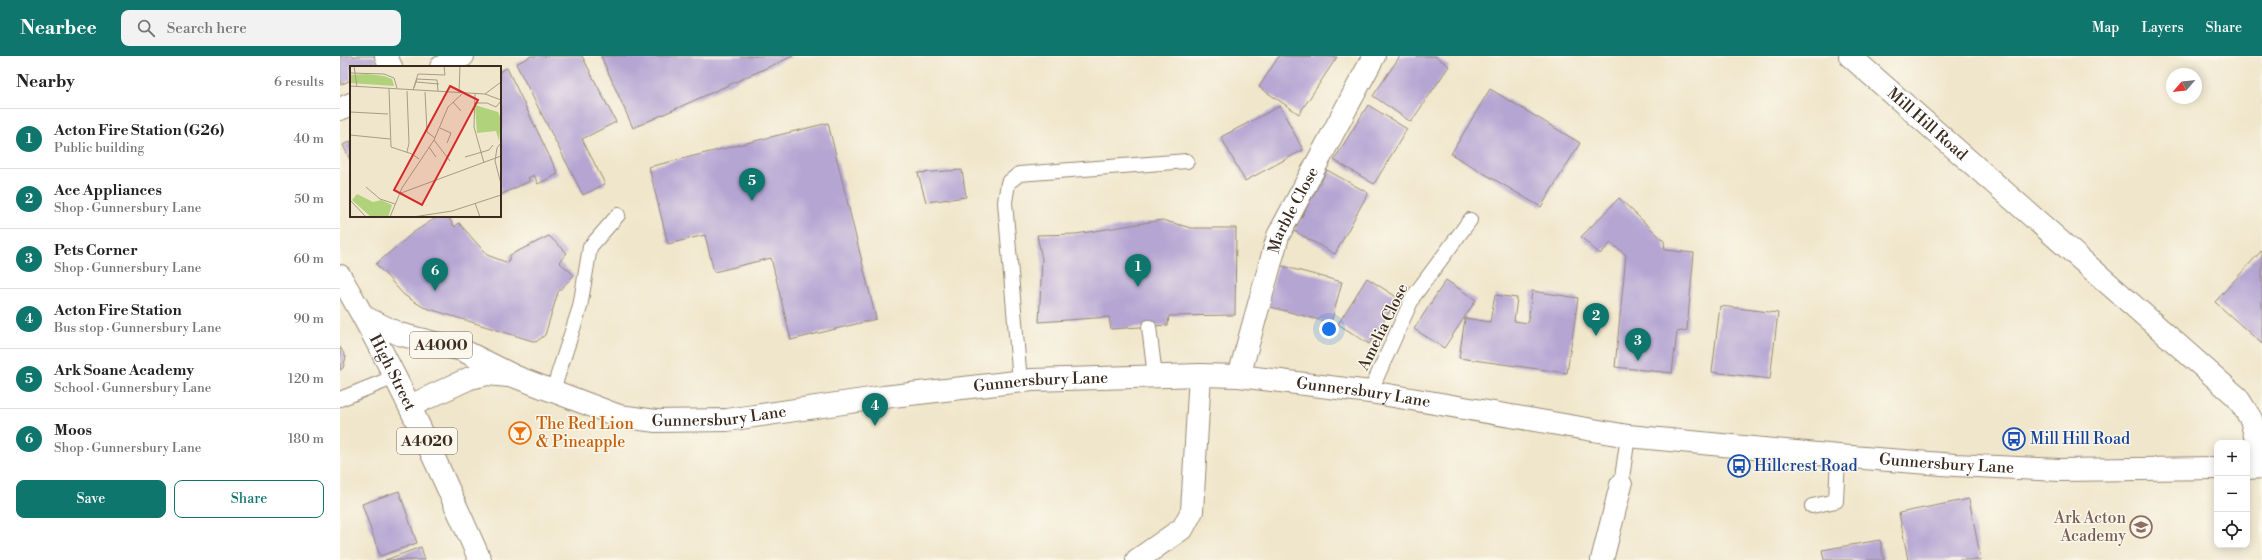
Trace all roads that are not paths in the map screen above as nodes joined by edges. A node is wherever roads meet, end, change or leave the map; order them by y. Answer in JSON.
{"nodes":[{"id":1,"x":386,"y":56,"type":"edge"},
{"id":2,"x":463,"y":56,"type":"edge"},
{"id":3,"x":1374,"y":56,"type":"edge"},
{"id":4,"x":1850,"y":56,"type":"edge"},
{"id":5,"x":391,"y":66,"type":"edge"},
{"id":6,"x":443,"y":66,"type":"edge"},
{"id":7,"x":350,"y":104,"type":"edge"},
{"id":8,"x":340,"y":109,"type":"edge"},
{"id":9,"x":1187,"y":161,"type":"dead end"},
{"id":10,"x":618,"y":215,"type":"dead end"},
{"id":11,"x":1470,"y":220,"type":"dead end"},
{"id":12,"x":340,"y":276,"type":"edge"},
{"id":13,"x":364,"y":317,"type":"junction"},
{"id":14,"x":1149,"y":327,"type":"dead end"},
{"id":15,"x":1200,"y":375,"type":"junction"},
{"id":16,"x":1155,"y":376,"type":"junction"},
{"id":17,"x":1239,"y":376,"type":"junction"},
{"id":18,"x":395,"y":377,"type":"junction"},
{"id":19,"x":516,"y":377,"type":"junction"},
{"id":20,"x":1020,"y":382,"type":"junction"},
{"id":21,"x":553,"y":390,"type":"junction"},
{"id":22,"x":1370,"y":392,"type":"junction"},
{"id":23,"x":340,"y":399,"type":"edge"},
{"id":24,"x":410,"y":406,"type":"junction"},
{"id":25,"x":1628,"y":436,"type":"junction"},
{"id":26,"x":1838,"y":456,"type":"junction"},
{"id":27,"x":2262,"y":466,"type":"edge"},
{"id":28,"x":2214,"y":468,"type":"edge"},
{"id":29,"x":2250,"y":468,"type":"edge"},
{"id":30,"x":1621,"y":485,"type":"joint"},
{"id":31,"x":1812,"y":506,"type":"dead end"},
{"id":32,"x":480,"y":560,"type":"edge"},
{"id":33,"x":1137,"y":560,"type":"edge"},
{"id":34,"x":1602,"y":560,"type":"edge"}],
"edges":[{"from":1,"to":5,"type":"main road"},
{"from":2,"to":6,"type":"main road"},
{"from":3,"to":17,"type":"main road","name":"Marble Close"},
{"from":4,"to":27,"type":"main road","name":"Mill Hill Road"},
{"from":7,"to":8,"type":"main road"},
{"from":9,"to":20,"type":"lane"},
{"from":10,"to":21,"type":"lane"},
{"from":11,"to":22,"type":"lane","name":"Amelia Close"},
{"from":12,"to":13,"type":"main road","name":"High Street","number":"A4020"},
{"from":13,"to":18,"type":"main road","name":"High Street","number":"A4020"},
{"from":13,"to":19,"type":"main road","name":"Gunnersbury Lane","number":"A4000"},
{"from":14,"to":16,"type":"lane"},
{"from":15,"to":16,"type":"main road","name":"Gunnersbury Lane","number":"A4000"},
{"from":15,"to":17,"type":"main road","name":"Gunnersbury Lane","number":"A4000"},
{"from":15,"to":33,"type":"main road"},
{"from":16,"to":20,"type":"main road","name":"Gunnersbury Lane","number":"A4000"},
{"from":17,"to":22,"type":"main road","name":"Gunnersbury Lane","number":"A4000"},
{"from":18,"to":23,"type":"lane"},
{"from":18,"to":24,"type":"main road","name":"High Street","number":"A4020"},
{"from":19,"to":21,"type":"main road","name":"Gunnersbury Lane","number":"A4000"},
{"from":19,"to":24,"type":"main road","name":"Gunnersbury Lane","number":"A4000"},
{"from":20,"to":21,"type":"main road","name":"Gunnersbury Lane","number":"A4000"},
{"from":22,"to":25,"type":"main road","name":"Gunnersbury Lane","number":"A4000"},
{"from":24,"to":32,"type":"main road","name":"High Street","number":"A4020"},
{"from":25,"to":26,"type":"main road","name":"Gunnersbury Lane","number":"A4000"},
{"from":25,"to":30,"type":"lane"},
{"from":26,"to":28,"type":"main road","name":"Gunnersbury Lane","number":"A4000"},
{"from":26,"to":31,"type":"lane"},
{"from":27,"to":29,"type":"main road"},
{"from":30,"to":34,"type":"main road"}]}
